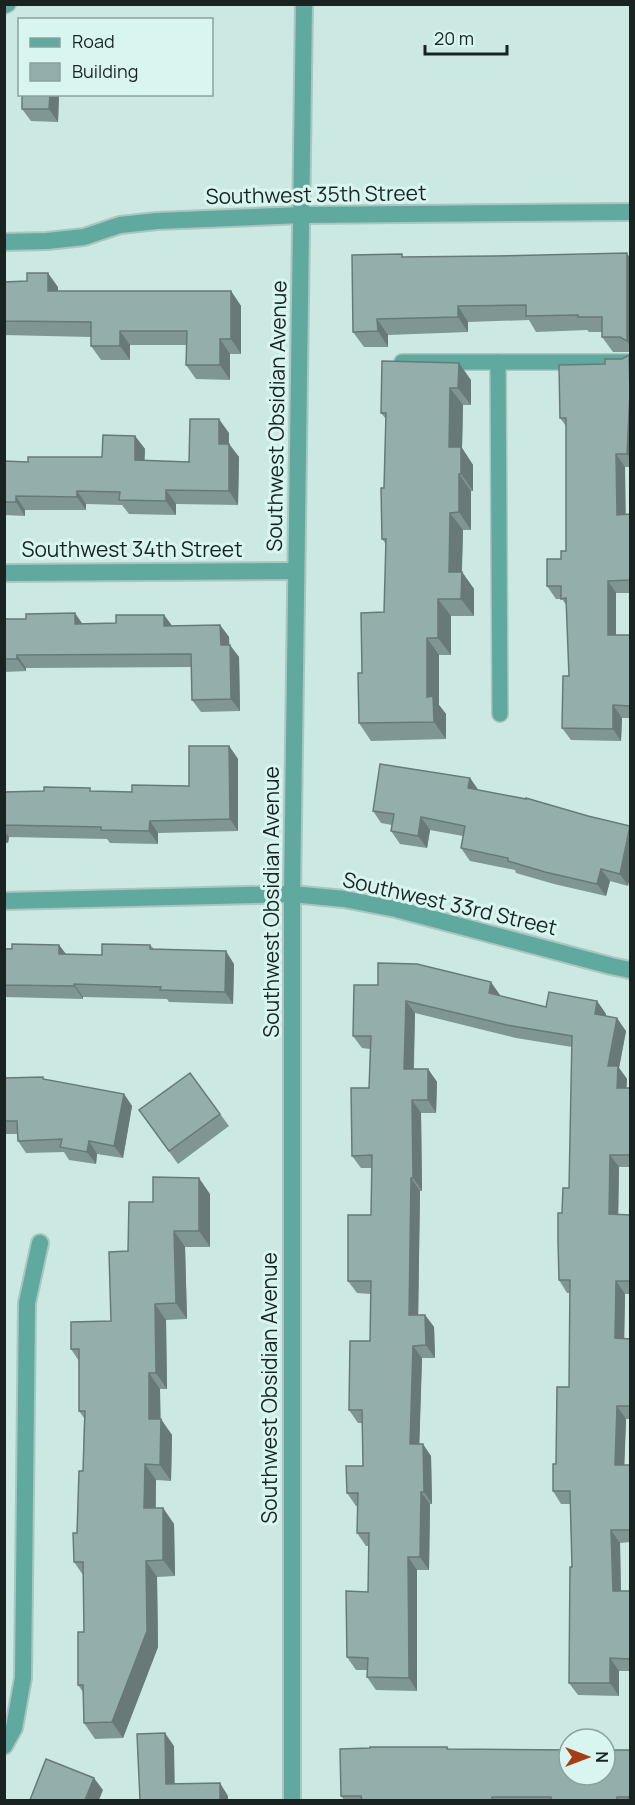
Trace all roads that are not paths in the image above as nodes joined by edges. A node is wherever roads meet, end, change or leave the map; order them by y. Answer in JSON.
{"nodes":[{"id":1,"x":304,"y":4,"type":"edge"},
{"id":2,"x":630,"y":212,"type":"edge"},
{"id":3,"x":302,"y":215,"type":"junction"},
{"id":4,"x":4,"y":242,"type":"edge"},
{"id":5,"x":395,"y":362,"type":"edge"},
{"id":6,"x":498,"y":362,"type":"junction"},
{"id":7,"x":630,"y":362,"type":"edge"},
{"id":8,"x":296,"y":571,"type":"junction"},
{"id":9,"x":4,"y":573,"type":"edge"},
{"id":10,"x":500,"y":714,"type":"dead end"},
{"id":11,"x":292,"y":894,"type":"junction"},
{"id":12,"x":4,"y":901,"type":"edge"},
{"id":13,"x":630,"y":970,"type":"edge"},
{"id":14,"x":40,"y":1243,"type":"dead end"},
{"id":15,"x":4,"y":1746,"type":"edge"},
{"id":16,"x":292,"y":1800,"type":"edge"}],
"edges":[{"from":1,"to":3,"type":"street","name":"Southwest Obsidian Avenue"},
{"from":2,"to":3,"type":"street","name":"Southwest 35th Street"},
{"from":3,"to":4,"type":"street","name":"Southwest 35th Street"},
{"from":3,"to":8,"type":"street","name":"Southwest Obsidian Avenue"},
{"from":5,"to":6,"type":"lane"},
{"from":6,"to":7,"type":"lane"},
{"from":6,"to":10,"type":"lane"},
{"from":8,"to":9,"type":"street","name":"Southwest 34th Street"},
{"from":8,"to":11,"type":"street","name":"Southwest Obsidian Avenue"},
{"from":11,"to":12,"type":"street","name":"Southwest 33rd Street"},
{"from":11,"to":13,"type":"street","name":"Southwest 33rd Street"},
{"from":11,"to":16,"type":"street","name":"Southwest Obsidian Avenue"},
{"from":14,"to":15,"type":"street"}]}
